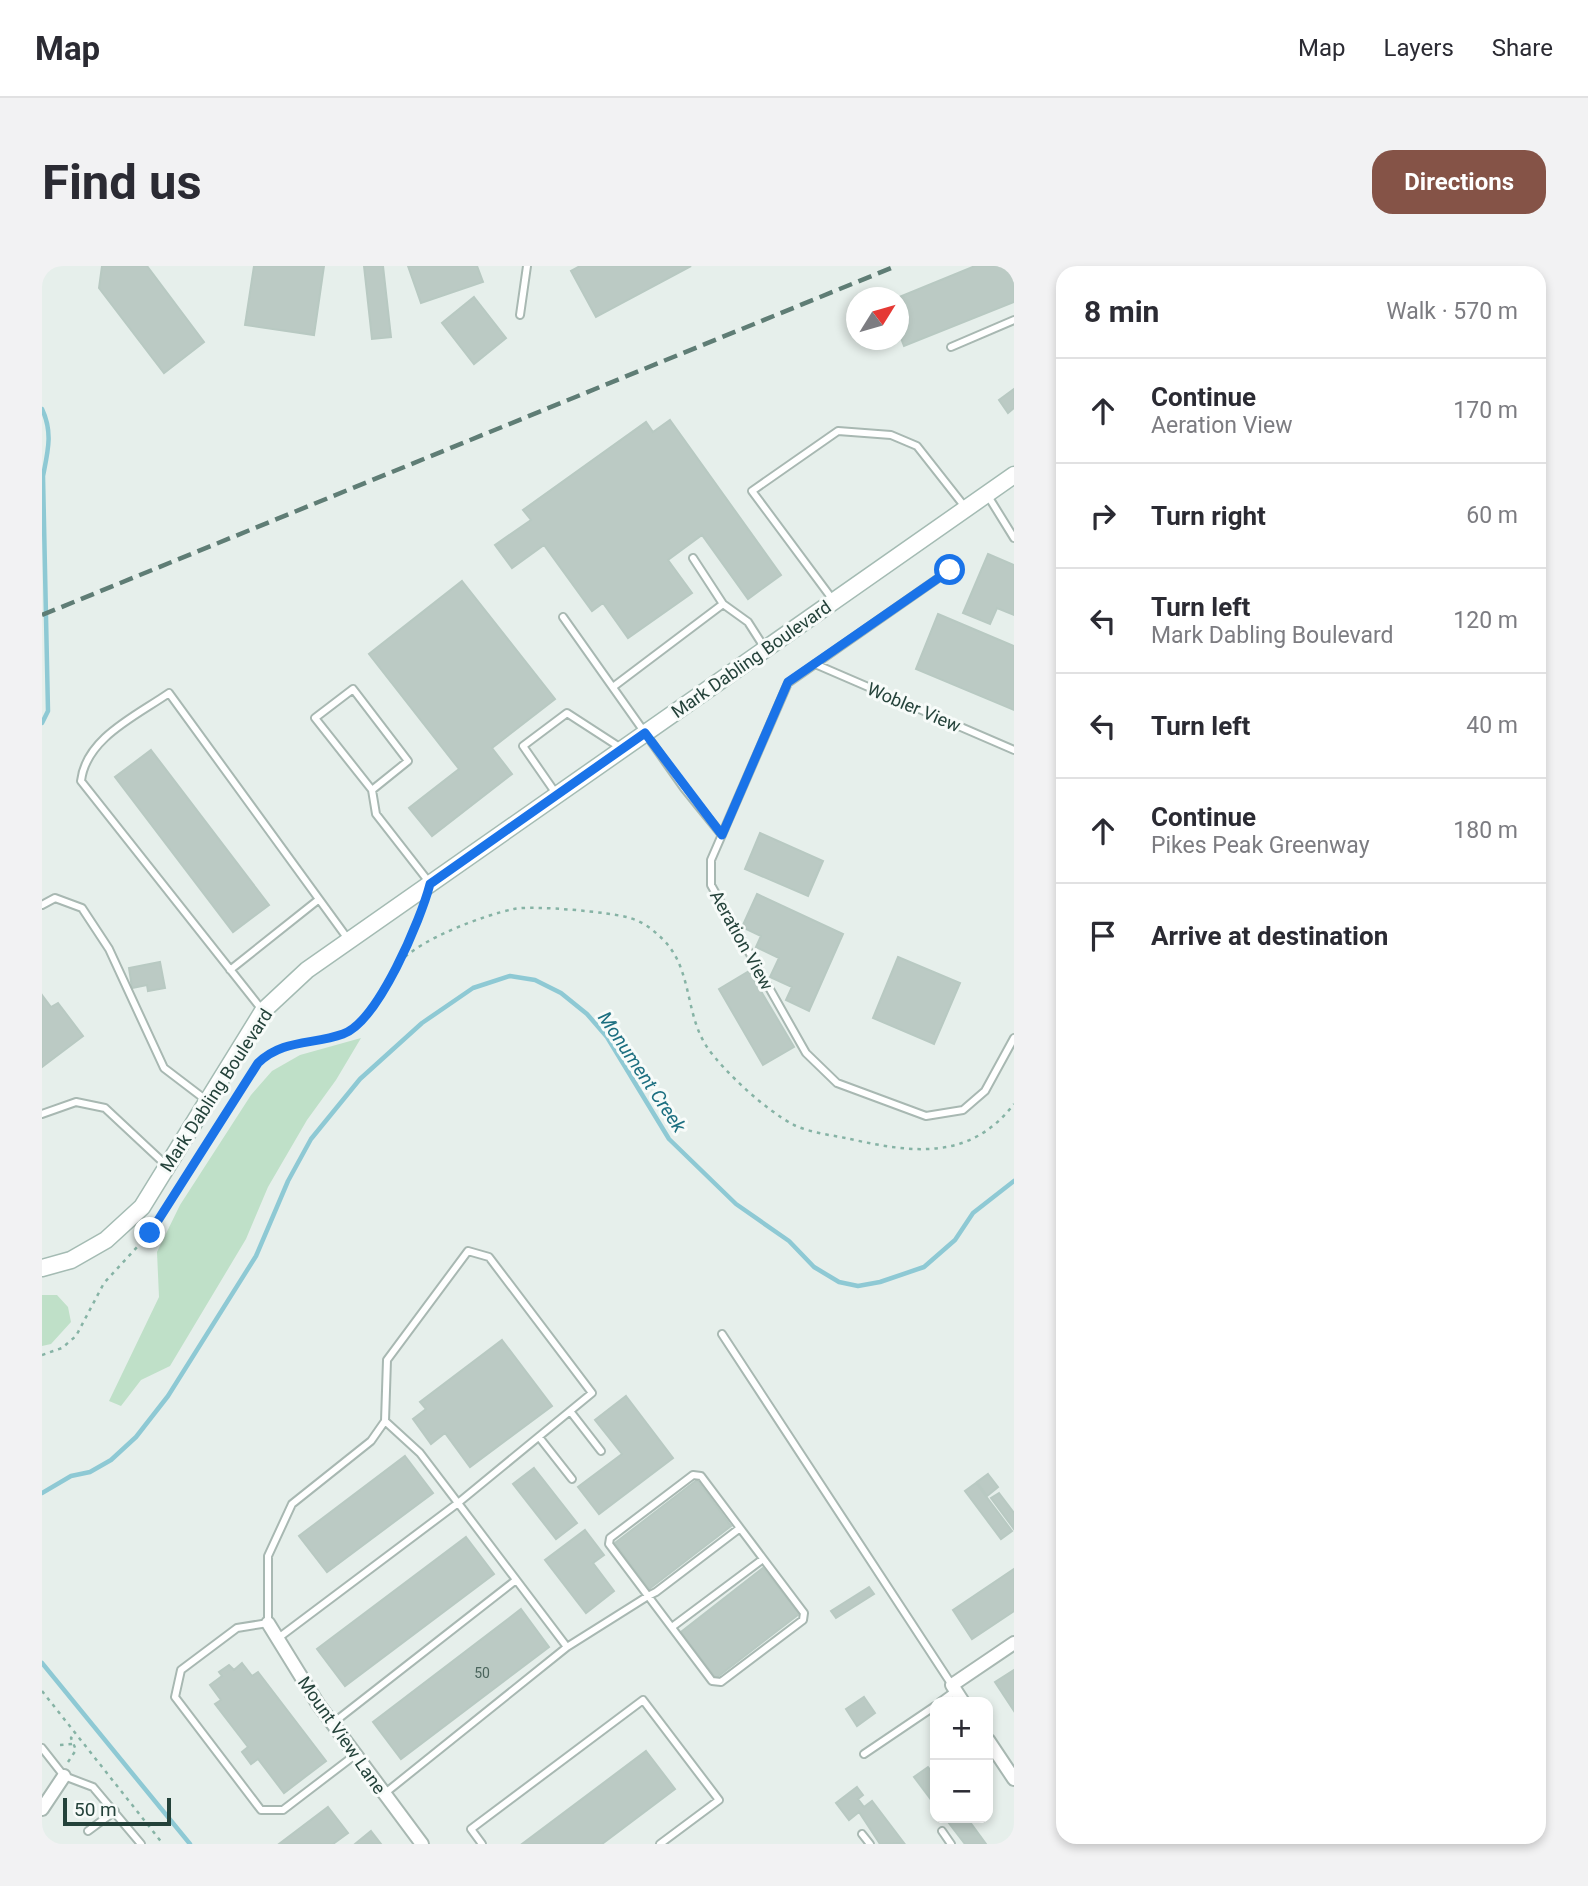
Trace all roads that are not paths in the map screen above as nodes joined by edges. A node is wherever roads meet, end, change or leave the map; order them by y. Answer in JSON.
{"nodes":[{"id":1,"x":527,"y":266,"type":"edge"},
{"id":2,"x":520,"y":315,"type":"dead end"},
{"id":3,"x":1014,"y":320,"type":"edge"},
{"id":4,"x":951,"y":347,"type":"dead end"},
{"id":5,"x":1014,"y":475,"type":"edge"},
{"id":6,"x":987,"y":494,"type":"junction"},
{"id":7,"x":966,"y":509,"type":"junction"},
{"id":8,"x":1014,"y":538,"type":"edge"},
{"id":9,"x":693,"y":558,"type":"dead end"},
{"id":10,"x":950,"y":570,"type":"dead end"},
{"id":11,"x":834,"y":601,"type":"junction"},
{"id":12,"x":723,"y":604,"type":"junction"},
{"id":13,"x":563,"y":617,"type":"dead end"},
{"id":14,"x":766,"y":649,"type":"junction"},
{"id":15,"x":815,"y":664,"type":"junction"},
{"id":16,"x":613,"y":687,"type":"junction"},
{"id":17,"x":645,"y":733,"type":"junction"},
{"id":18,"x":622,"y":749,"type":"junction"},
{"id":19,"x":1014,"y":750,"type":"edge"},
{"id":20,"x":372,"y":790,"type":"junction"},
{"id":21,"x":557,"y":795,"type":"junction"},
{"id":22,"x":722,"y":835,"type":"junction"},
{"id":23,"x":430,"y":884,"type":"junction"},
{"id":24,"x":318,"y":900,"type":"junction"},
{"id":25,"x":42,"y":905,"type":"edge"},
{"id":26,"x":349,"y":941,"type":"junction"},
{"id":27,"x":230,"y":970,"type":"junction"},
{"id":28,"x":263,"y":1011,"type":"junction"},
{"id":29,"x":1014,"y":1038,"type":"edge"},
{"id":30,"x":208,"y":1101,"type":"junction"},
{"id":31,"x":42,"y":1114,"type":"edge"},
{"id":32,"x":167,"y":1166,"type":"junction"},
{"id":33,"x":42,"y":1268,"type":"edge"},
{"id":34,"x":722,"y":1334,"type":"dead end"},
{"id":35,"x":570,"y":1411,"type":"junction"},
{"id":36,"x":386,"y":1421,"type":"junction"},
{"id":37,"x":539,"y":1437,"type":"junction"},
{"id":38,"x":601,"y":1451,"type":"dead end"},
{"id":39,"x":572,"y":1479,"type":"dead end"},
{"id":40,"x":458,"y":1503,"type":"junction"},
{"id":41,"x":740,"y":1528,"type":"junction"},
{"id":42,"x":763,"y":1559,"type":"junction"},
{"id":43,"x":516,"y":1580,"type":"junction"},
{"id":44,"x":648,"y":1596,"type":"junction"},
{"id":45,"x":268,"y":1623,"type":"junction"},
{"id":46,"x":672,"y":1628,"type":"junction"},
{"id":47,"x":278,"y":1639,"type":"junction"},
{"id":48,"x":1014,"y":1643,"type":"edge"},
{"id":49,"x":567,"y":1647,"type":"junction"},
{"id":50,"x":953,"y":1688,"type":"junction"},
{"id":51,"x":945,"y":1697,"type":"edge"},
{"id":52,"x":959,"y":1697,"type":"edge"},
{"id":53,"x":930,"y":1709,"type":"edge"},
{"id":54,"x":332,"y":1724,"type":"junction"},
{"id":55,"x":42,"y":1748,"type":"edge"},
{"id":56,"x":993,"y":1748,"type":"edge"},
{"id":57,"x":864,"y":1754,"type":"dead end"},
{"id":58,"x":355,"y":1755,"type":"junction"},
{"id":59,"x":64,"y":1776,"type":"junction"},
{"id":60,"x":1014,"y":1779,"type":"edge"},
{"id":61,"x":384,"y":1794,"type":"junction"},
{"id":62,"x":42,"y":1809,"type":"edge"},
{"id":63,"x":115,"y":1811,"type":"junction"},
{"id":64,"x":88,"y":1831,"type":"dead end"},
{"id":65,"x":942,"y":1831,"type":"dead end"},
{"id":66,"x":862,"y":1834,"type":"dead end"},
{"id":67,"x":141,"y":1844,"type":"edge"},
{"id":68,"x":422,"y":1844,"type":"edge"},
{"id":69,"x":482,"y":1844,"type":"edge"},
{"id":70,"x":660,"y":1844,"type":"edge"},
{"id":71,"x":870,"y":1844,"type":"edge"},
{"id":72,"x":951,"y":1844,"type":"edge"}],
"edges":[{"from":1,"to":2,"type":"lane"},
{"from":3,"to":4,"type":"lane"},
{"from":5,"to":6,"type":"street","name":"Mark Dabling Boulevard"},
{"from":6,"to":7,"type":"street","name":"Mark Dabling Boulevard"},
{"from":6,"to":8,"type":"lane"},
{"from":7,"to":11,"type":"street","name":"Mark Dabling Boulevard"},
{"from":7,"to":11,"type":"lane"},
{"from":9,"to":12,"type":"lane"},
{"from":10,"to":15,"type":"lane","name":"Aeration View"},
{"from":11,"to":14,"type":"street","name":"Mark Dabling Boulevard"},
{"from":12,"to":14,"type":"lane"},
{"from":12,"to":16,"type":"lane"},
{"from":13,"to":16,"type":"lane"},
{"from":14,"to":17,"type":"street","name":"Mark Dabling Boulevard"},
{"from":15,"to":19,"type":"lane","name":"Wobler View"},
{"from":15,"to":22,"type":"lane","name":"Aeration View"},
{"from":16,"to":17,"type":"lane"},
{"from":17,"to":18,"type":"street","name":"Mark Dabling Boulevard"},
{"from":17,"to":22,"type":"lane"},
{"from":18,"to":21,"type":"street","name":"Mark Dabling Boulevard"},
{"from":18,"to":21,"type":"lane"},
{"from":20,"to":20,"type":"lane"},
{"from":20,"to":23,"type":"lane"},
{"from":21,"to":23,"type":"street","name":"Mark Dabling Boulevard"},
{"from":22,"to":29,"type":"lane","name":"Aeration View"},
{"from":23,"to":26,"type":"street","name":"Mark Dabling Boulevard"},
{"from":24,"to":26,"type":"lane"},
{"from":24,"to":27,"type":"lane"},
{"from":24,"to":27,"type":"lane"},
{"from":25,"to":30,"type":"lane"},
{"from":26,"to":28,"type":"street","name":"Mark Dabling Boulevard"},
{"from":27,"to":28,"type":"lane"},
{"from":28,"to":30,"type":"street","name":"Mark Dabling Boulevard"},
{"from":30,"to":32,"type":"street","name":"Mark Dabling Boulevard"},
{"from":31,"to":32,"type":"lane"},
{"from":32,"to":33,"type":"street","name":"Mark Dabling Boulevard"},
{"from":34,"to":50,"type":"lane"},
{"from":35,"to":36,"type":"lane"},
{"from":35,"to":37,"type":"lane"},
{"from":35,"to":38,"type":"lane"},
{"from":36,"to":40,"type":"lane"},
{"from":36,"to":45,"type":"lane"},
{"from":37,"to":39,"type":"lane"},
{"from":37,"to":40,"type":"lane"},
{"from":40,"to":43,"type":"lane"},
{"from":40,"to":47,"type":"lane"},
{"from":41,"to":42,"type":"lane"},
{"from":41,"to":44,"type":"lane"},
{"from":41,"to":44,"type":"lane"},
{"from":42,"to":46,"type":"lane"},
{"from":42,"to":46,"type":"lane"},
{"from":43,"to":49,"type":"lane"},
{"from":43,"to":54,"type":"lane"},
{"from":44,"to":46,"type":"lane"},
{"from":44,"to":49,"type":"lane"},
{"from":45,"to":47,"type":"street","name":"Mount View Lane"},
{"from":45,"to":58,"type":"lane"},
{"from":47,"to":54,"type":"street","name":"Mount View Lane"},
{"from":48,"to":50,"type":"street"},
{"from":49,"to":61,"type":"lane"},
{"from":50,"to":51,"type":"lane"},
{"from":50,"to":52,"type":"street"},
{"from":53,"to":57,"type":"lane"},
{"from":54,"to":58,"type":"street","name":"Mount View Lane"},
{"from":55,"to":59,"type":"lane"},
{"from":56,"to":60,"type":"street"},
{"from":58,"to":61,"type":"street","name":"Mount View Lane"},
{"from":59,"to":62,"type":"street"},
{"from":59,"to":63,"type":"lane"},
{"from":61,"to":68,"type":"street","name":"Mount View Lane"},
{"from":63,"to":64,"type":"lane"},
{"from":63,"to":67,"type":"lane"},
{"from":65,"to":72,"type":"lane"},
{"from":66,"to":71,"type":"lane"},
{"from":69,"to":70,"type":"lane"}]}
